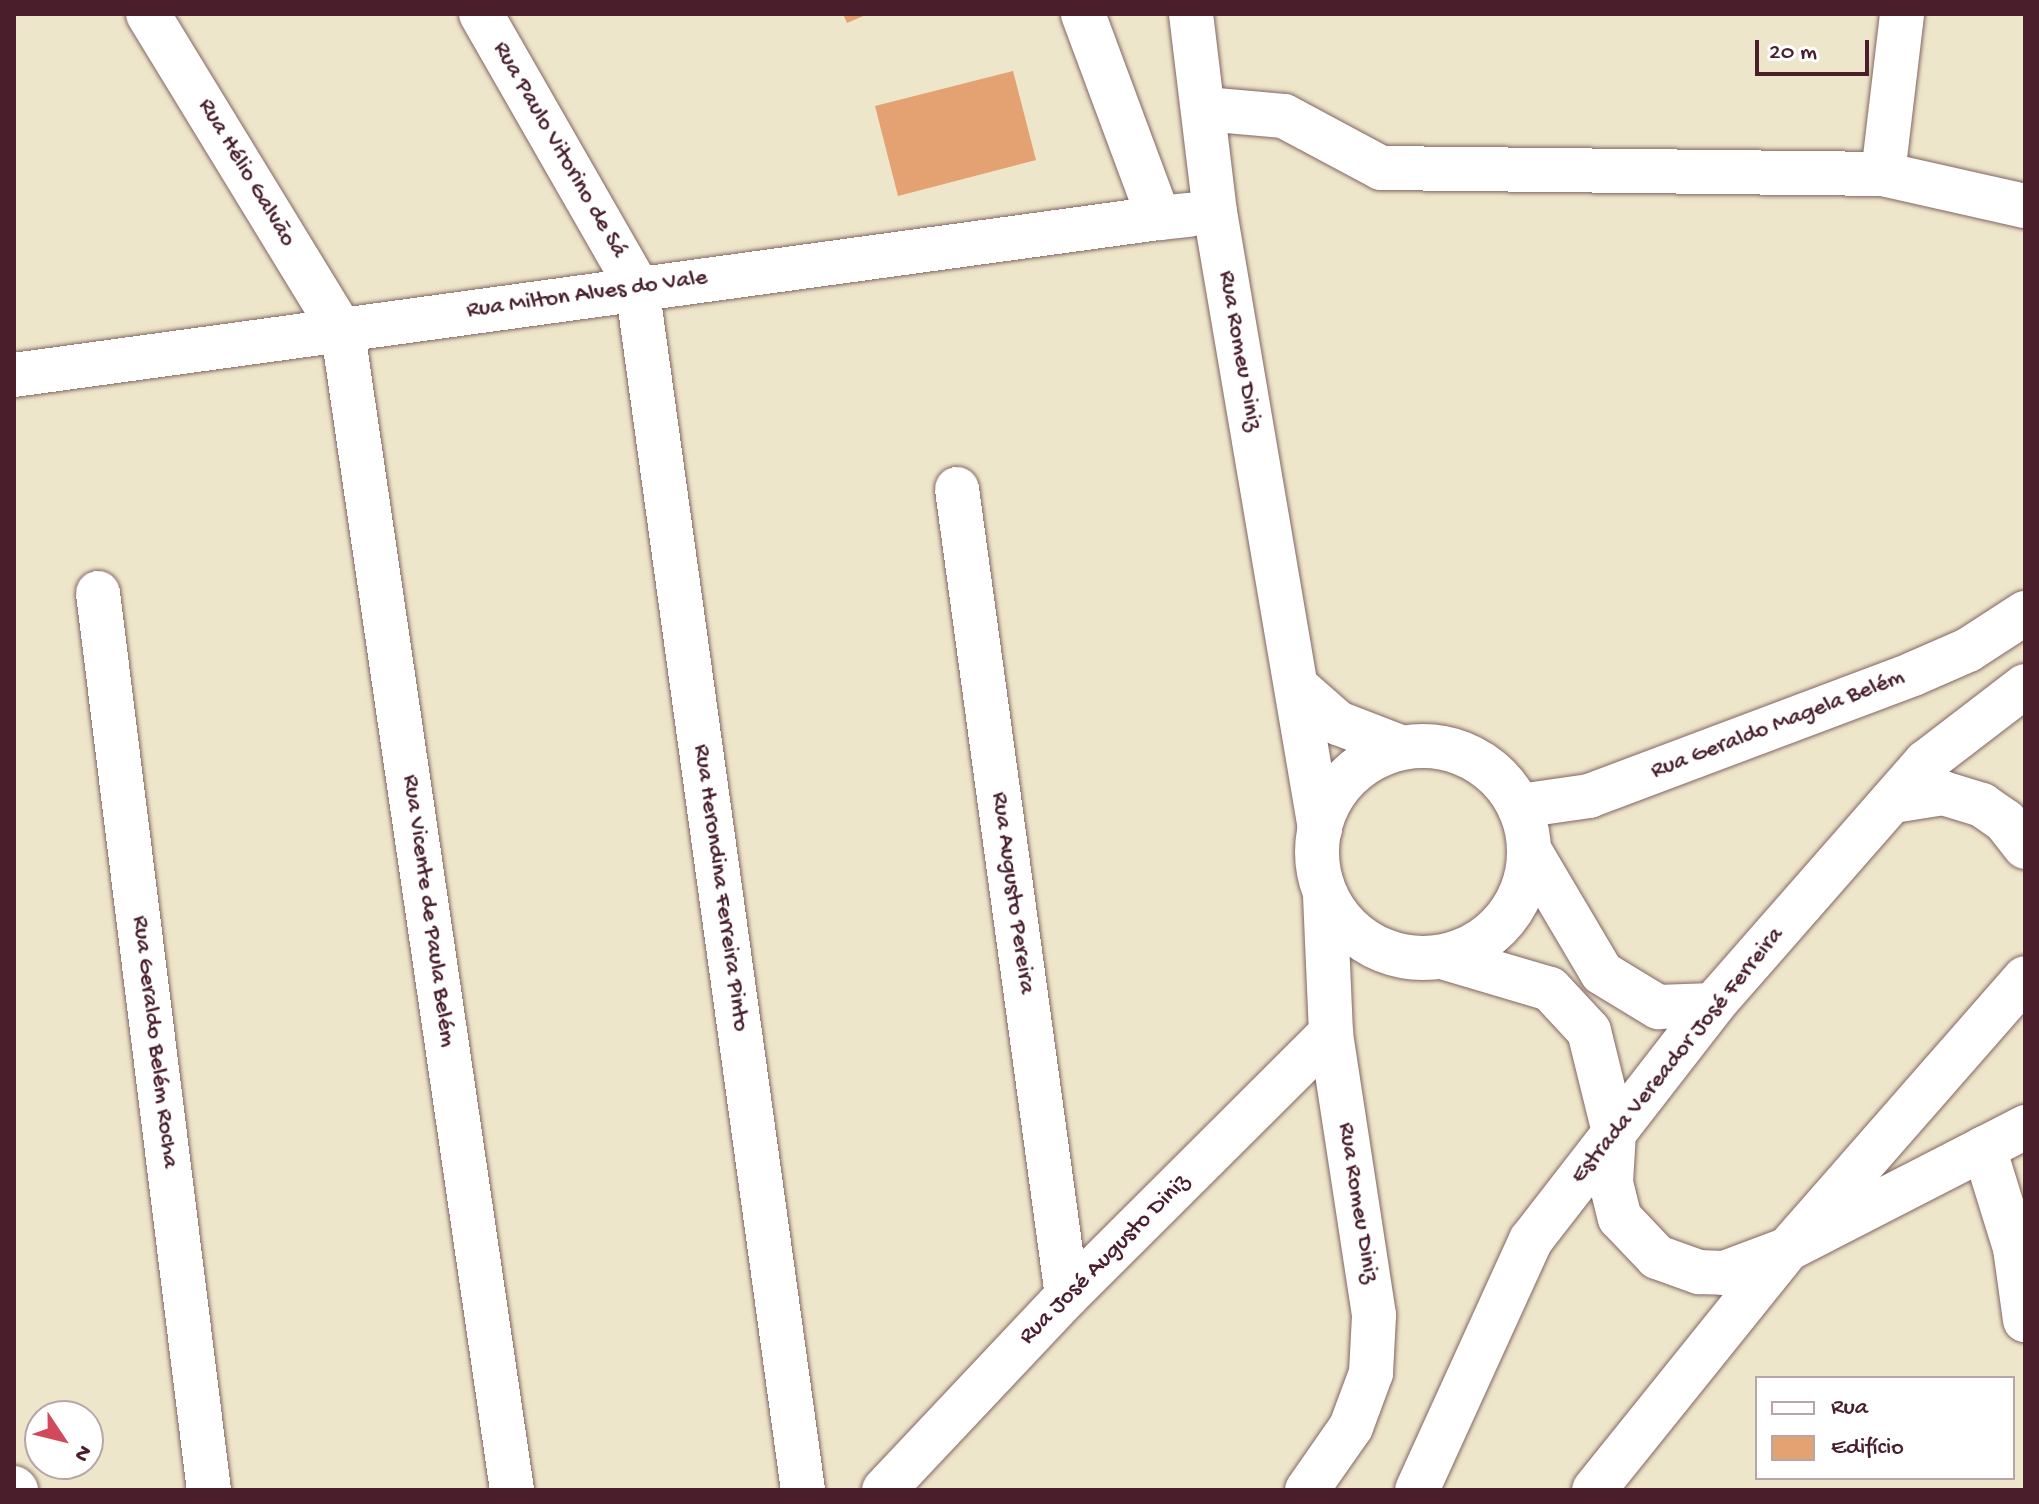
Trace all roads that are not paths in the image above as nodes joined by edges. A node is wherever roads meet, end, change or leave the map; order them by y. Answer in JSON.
{"nodes":[{"id":1,"x":148,"y":14,"type":"edge"},
{"id":2,"x":481,"y":14,"type":"edge"},
{"id":3,"x":1083,"y":14,"type":"edge"},
{"id":4,"x":1191,"y":14,"type":"edge"},
{"id":5,"x":1902,"y":14,"type":"edge"},
{"id":6,"x":1205,"y":109,"type":"junction"},
{"id":7,"x":1883,"y":174,"type":"junction"},
{"id":8,"x":2025,"y":206,"type":"edge"},
{"id":9,"x":1215,"y":212,"type":"junction"},
{"id":10,"x":1159,"y":218,"type":"junction"},
{"id":11,"x":637,"y":286,"type":"junction"},
{"id":12,"x":343,"y":333,"type":"junction"},
{"id":13,"x":21,"y":361,"type":"edge"},
{"id":14,"x":957,"y":489,"type":"dead end"},
{"id":15,"x":98,"y":593,"type":"dead end"},
{"id":16,"x":2025,"y":613,"type":"edge"},
{"id":17,"x":2025,"y":686,"type":"edge"},
{"id":18,"x":1297,"y":687,"type":"junction"},
{"id":19,"x":1400,"y":747,"type":"junction"},
{"id":20,"x":1893,"y":801,"type":"junction"},
{"id":21,"x":1520,"y":806,"type":"junction"},
{"id":22,"x":1320,"y":829,"type":"junction"},
{"id":23,"x":2025,"y":847,"type":"edge"},
{"id":24,"x":1531,"y":853,"type":"junction"},
{"id":25,"x":1325,"y":898,"type":"junction"},
{"id":26,"x":1354,"y":936,"type":"junction"},
{"id":27,"x":1445,"y":958,"type":"junction"},
{"id":28,"x":1330,"y":972,"type":"junction"},
{"id":29,"x":2025,"y":978,"type":"edge"},
{"id":30,"x":1713,"y":1005,"type":"junction"},
{"id":31,"x":1331,"y":1033,"type":"junction"},
{"id":32,"x":2025,"y":1127,"type":"edge"},
{"id":33,"x":1614,"y":1132,"type":"junction"},
{"id":34,"x":1984,"y":1148,"type":"junction"},
{"id":35,"x":1788,"y":1249,"type":"junction"},
{"id":36,"x":1067,"y":1296,"type":"junction"},
{"id":37,"x":2025,"y":1320,"type":"edge"},
{"id":38,"x":209,"y":1490,"type":"edge"},
{"id":39,"x":512,"y":1490,"type":"edge"},
{"id":40,"x":803,"y":1490,"type":"edge"},
{"id":41,"x":884,"y":1490,"type":"edge"},
{"id":42,"x":1307,"y":1490,"type":"edge"},
{"id":43,"x":1417,"y":1490,"type":"edge"},
{"id":44,"x":1594,"y":1490,"type":"edge"}],
"edges":[{"from":1,"to":12,"type":"street","name":"Rua Hélio Galvão"},
{"from":2,"to":11,"type":"street","name":"Rua Paulo Vitorino de Sá"},
{"from":3,"to":10,"type":"street"},
{"from":4,"to":6,"type":"street","name":"Rua Romeu Diniz"},
{"from":5,"to":7,"type":"street"},
{"from":6,"to":7,"type":"street"},
{"from":6,"to":9,"type":"street","name":"Rua Romeu Diniz"},
{"from":7,"to":8,"type":"street"},
{"from":9,"to":10,"type":"street","name":"Rua Milton Alves do Vale"},
{"from":9,"to":18,"type":"street","name":"Rua Romeu Diniz"},
{"from":10,"to":11,"type":"street","name":"Rua Milton Alves do Vale"},
{"from":11,"to":12,"type":"street","name":"Rua Milton Alves do Vale"},
{"from":11,"to":40,"type":"street","name":"Rua Herondina Ferreira Pinto"},
{"from":12,"to":13,"type":"street","name":"Rua Milton Alves do Vale"},
{"from":12,"to":39,"type":"street","name":"Rua Vicente de Paula Belém"},
{"from":14,"to":36,"type":"street","name":"Rua Augusto Pereira"},
{"from":15,"to":38,"type":"street","name":"Rua Geraldo Belém Rocha"},
{"from":16,"to":21,"type":"street","name":"Rua Geraldo Magela Belém"},
{"from":17,"to":20,"type":"street","name":"Estrada Vereador José Ferreira"},
{"from":18,"to":19,"type":"street"},
{"from":18,"to":22,"type":"street","name":"Rua Romeu Diniz"},
{"from":19,"to":21,"type":"street"},
{"from":19,"to":22,"type":"street"},
{"from":20,"to":23,"type":"street"},
{"from":20,"to":30,"type":"street","name":"Estrada Vereador José Ferreira"},
{"from":21,"to":24,"type":"street"},
{"from":22,"to":25,"type":"street"},
{"from":24,"to":27,"type":"street"},
{"from":24,"to":30,"type":"street"},
{"from":25,"to":26,"type":"street"},
{"from":25,"to":28,"type":"street","name":"Rua Romeu Diniz"},
{"from":26,"to":27,"type":"street"},
{"from":26,"to":28,"type":"street"},
{"from":27,"to":33,"type":"street"},
{"from":28,"to":31,"type":"street","name":"Rua Romeu Diniz"},
{"from":29,"to":35,"type":"street"},
{"from":30,"to":33,"type":"street","name":"Estrada Vereador José Ferreira"},
{"from":31,"to":36,"type":"street","name":"Rua José Augusto Diniz"},
{"from":31,"to":42,"type":"street","name":"Rua Romeu Diniz"},
{"from":32,"to":34,"type":"street"},
{"from":33,"to":35,"type":"street"},
{"from":33,"to":43,"type":"street","name":"Estrada Vereador José Ferreira"},
{"from":34,"to":35,"type":"street"},
{"from":34,"to":37,"type":"street"},
{"from":35,"to":44,"type":"street"},
{"from":36,"to":41,"type":"street","name":"Rua José Augusto Diniz"}]}
